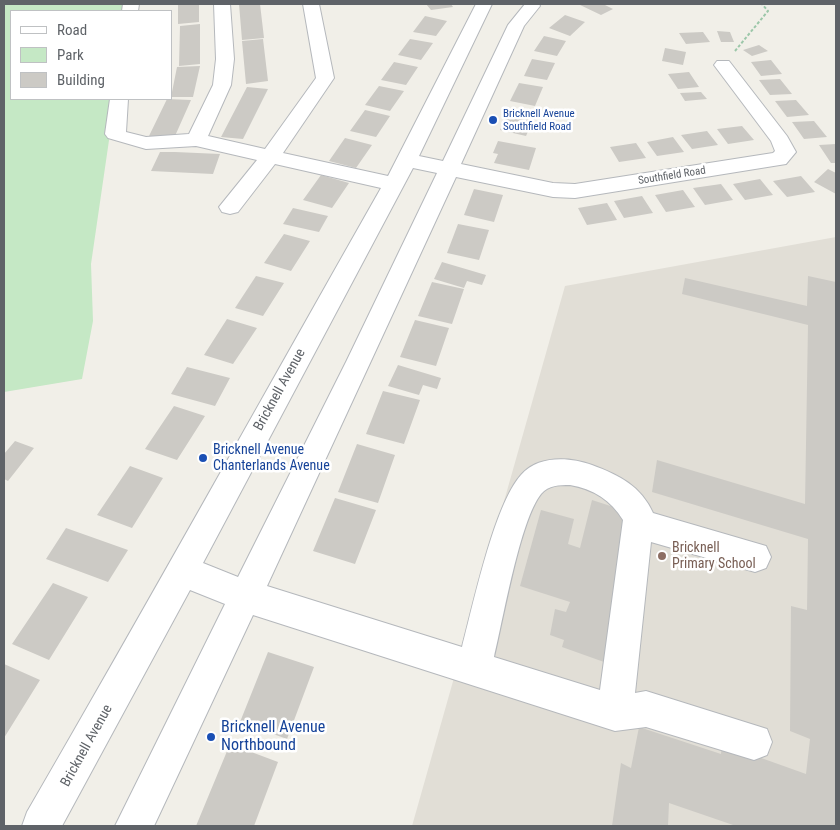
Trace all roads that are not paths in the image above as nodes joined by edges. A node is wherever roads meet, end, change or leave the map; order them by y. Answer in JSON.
{"nodes":[{"id":1,"x":222,"y":4,"type":"edge"},
{"id":2,"x":311,"y":4,"type":"edge"},
{"id":3,"x":510,"y":5,"type":"edge"},
{"id":4,"x":723,"y":65,"type":"road end"},
{"id":5,"x":119,"y":100,"type":"edge"},
{"id":6,"x":196,"y":140,"type":"junction"},
{"id":7,"x":270,"y":156,"type":"junction"},
{"id":8,"x":406,"y":160,"type":"junction"},
{"id":9,"x":450,"y":169,"type":"junction"},
{"id":10,"x":393,"y":184,"type":"junction"},
{"id":11,"x":230,"y":207,"type":"dead end"},
{"id":12,"x":638,"y":524,"type":"junction"},
{"id":13,"x":755,"y":556,"type":"dead end"},
{"id":14,"x":183,"y":571,"type":"junction"},
{"id":15,"x":246,"y":596,"type":"junction"},
{"id":16,"x":474,"y":668,"type":"junction"},
{"id":17,"x":615,"y":713,"type":"junction"},
{"id":18,"x":754,"y":742,"type":"dead end"},
{"id":19,"x":41,"y":826,"type":"edge"},
{"id":20,"x":134,"y":826,"type":"edge"}],
"edges":[{"from":1,"to":6,"type":"street"},
{"from":2,"to":7,"type":"street"},
{"from":3,"to":8,"type":"street","name":"Bricknell Avenue"},
{"from":3,"to":9,"type":"street","name":"Bricknell Avenue"},
{"from":4,"to":9,"type":"street","name":"Southfield Road"},
{"from":5,"to":6,"type":"street"},
{"from":6,"to":7,"type":"street"},
{"from":7,"to":10,"type":"street"},
{"from":7,"to":11,"type":"street"},
{"from":8,"to":9,"type":"street"},
{"from":8,"to":10,"type":"street","name":"Bricknell Avenue"},
{"from":9,"to":15,"type":"street","name":"Bricknell Avenue"},
{"from":10,"to":14,"type":"street","name":"Bricknell Avenue"},
{"from":12,"to":13,"type":"street"},
{"from":12,"to":16,"type":"street"},
{"from":12,"to":17,"type":"street"},
{"from":14,"to":15,"type":"street"},
{"from":14,"to":19,"type":"street","name":"Bricknell Avenue"},
{"from":15,"to":16,"type":"street"},
{"from":15,"to":20,"type":"street","name":"Bricknell Avenue"},
{"from":16,"to":17,"type":"street"},
{"from":17,"to":18,"type":"street"}]}
